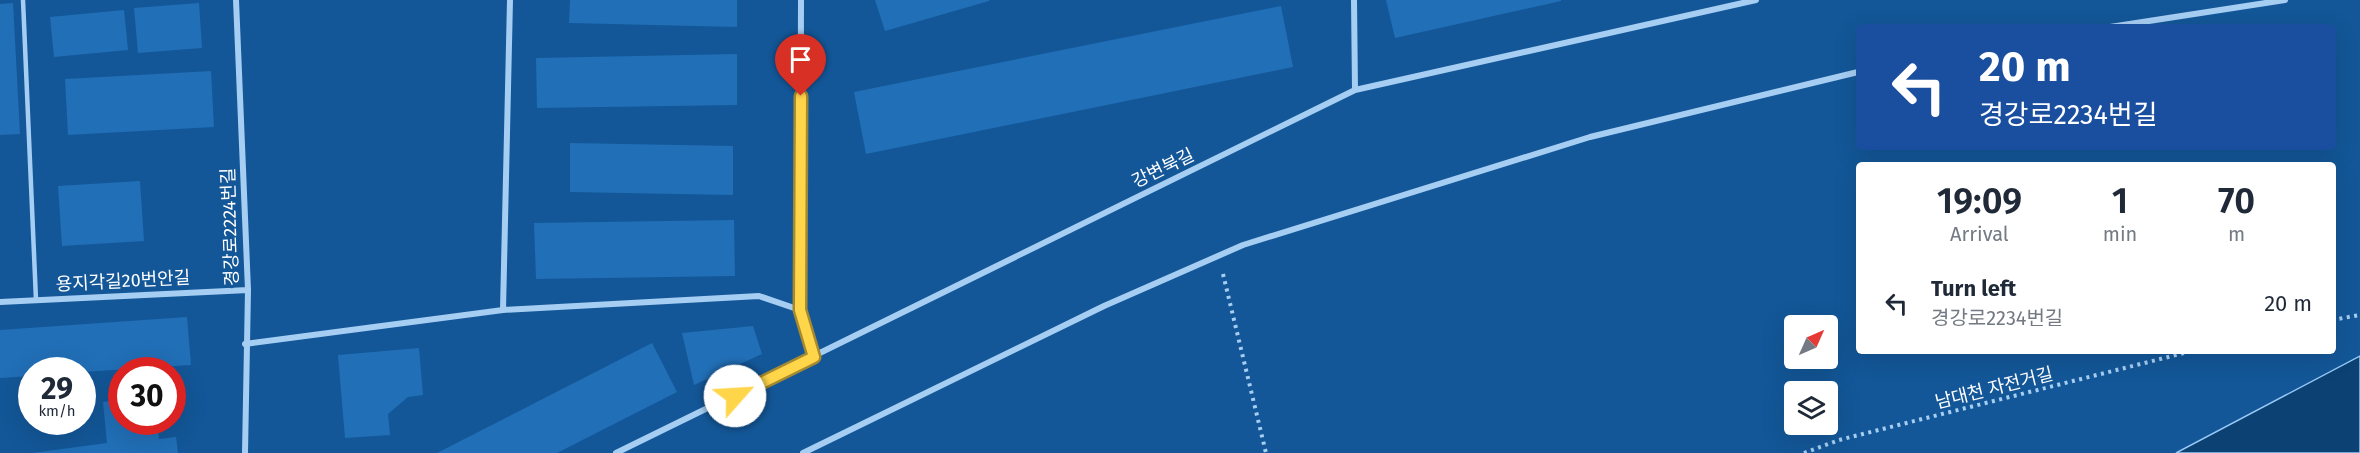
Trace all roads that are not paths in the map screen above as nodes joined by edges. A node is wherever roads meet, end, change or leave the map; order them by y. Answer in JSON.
{"nodes":[{"id":1,"x":23,"y":0,"type":"edge"},
{"id":2,"x":236,"y":0,"type":"edge"},
{"id":3,"x":510,"y":0,"type":"edge"},
{"id":4,"x":801,"y":0,"type":"edge"},
{"id":5,"x":1354,"y":0,"type":"edge"},
{"id":6,"x":1756,"y":0,"type":"edge"},
{"id":7,"x":2285,"y":0,"type":"edge"},
{"id":8,"x":2129,"y":24,"type":"edge"},
{"id":9,"x":1856,"y":72,"type":"edge"},
{"id":10,"x":1355,"y":90,"type":"junction"},
{"id":11,"x":248,"y":290,"type":"junction"},
{"id":12,"x":36,"y":300,"type":"junction"},
{"id":13,"x":0,"y":302,"type":"edge"},
{"id":14,"x":503,"y":310,"type":"junction"},
{"id":15,"x":800,"y":310,"type":"junction"},
{"id":16,"x":245,"y":344,"type":"junction"},
{"id":17,"x":814,"y":357,"type":"junction"},
{"id":18,"x":245,"y":453,"type":"edge"},
{"id":19,"x":616,"y":453,"type":"edge"},
{"id":20,"x":803,"y":453,"type":"edge"}],
"edges":[{"from":1,"to":12,"type":"lane"},
{"from":2,"to":11,"type":"street","name":"경강로2224번길"},
{"from":3,"to":14,"type":"street"},
{"from":4,"to":15,"type":"street"},
{"from":5,"to":10,"type":"street"},
{"from":6,"to":10,"type":"street","name":"강변북길"},
{"from":7,"to":8,"type":"street"},
{"from":9,"to":20,"type":"street"},
{"from":10,"to":17,"type":"street","name":"강변북길"},
{"from":11,"to":12,"type":"street","name":"용지각길20번안길"},
{"from":11,"to":16,"type":"street","name":"경강로2224번길"},
{"from":12,"to":13,"type":"street","name":"용지각길20번안길"},
{"from":14,"to":15,"type":"street"},
{"from":14,"to":16,"type":"street"},
{"from":15,"to":17,"type":"street"},
{"from":16,"to":18,"type":"street","name":"경강로2224번길"},
{"from":17,"to":19,"type":"street","name":"강변북길"}]}
